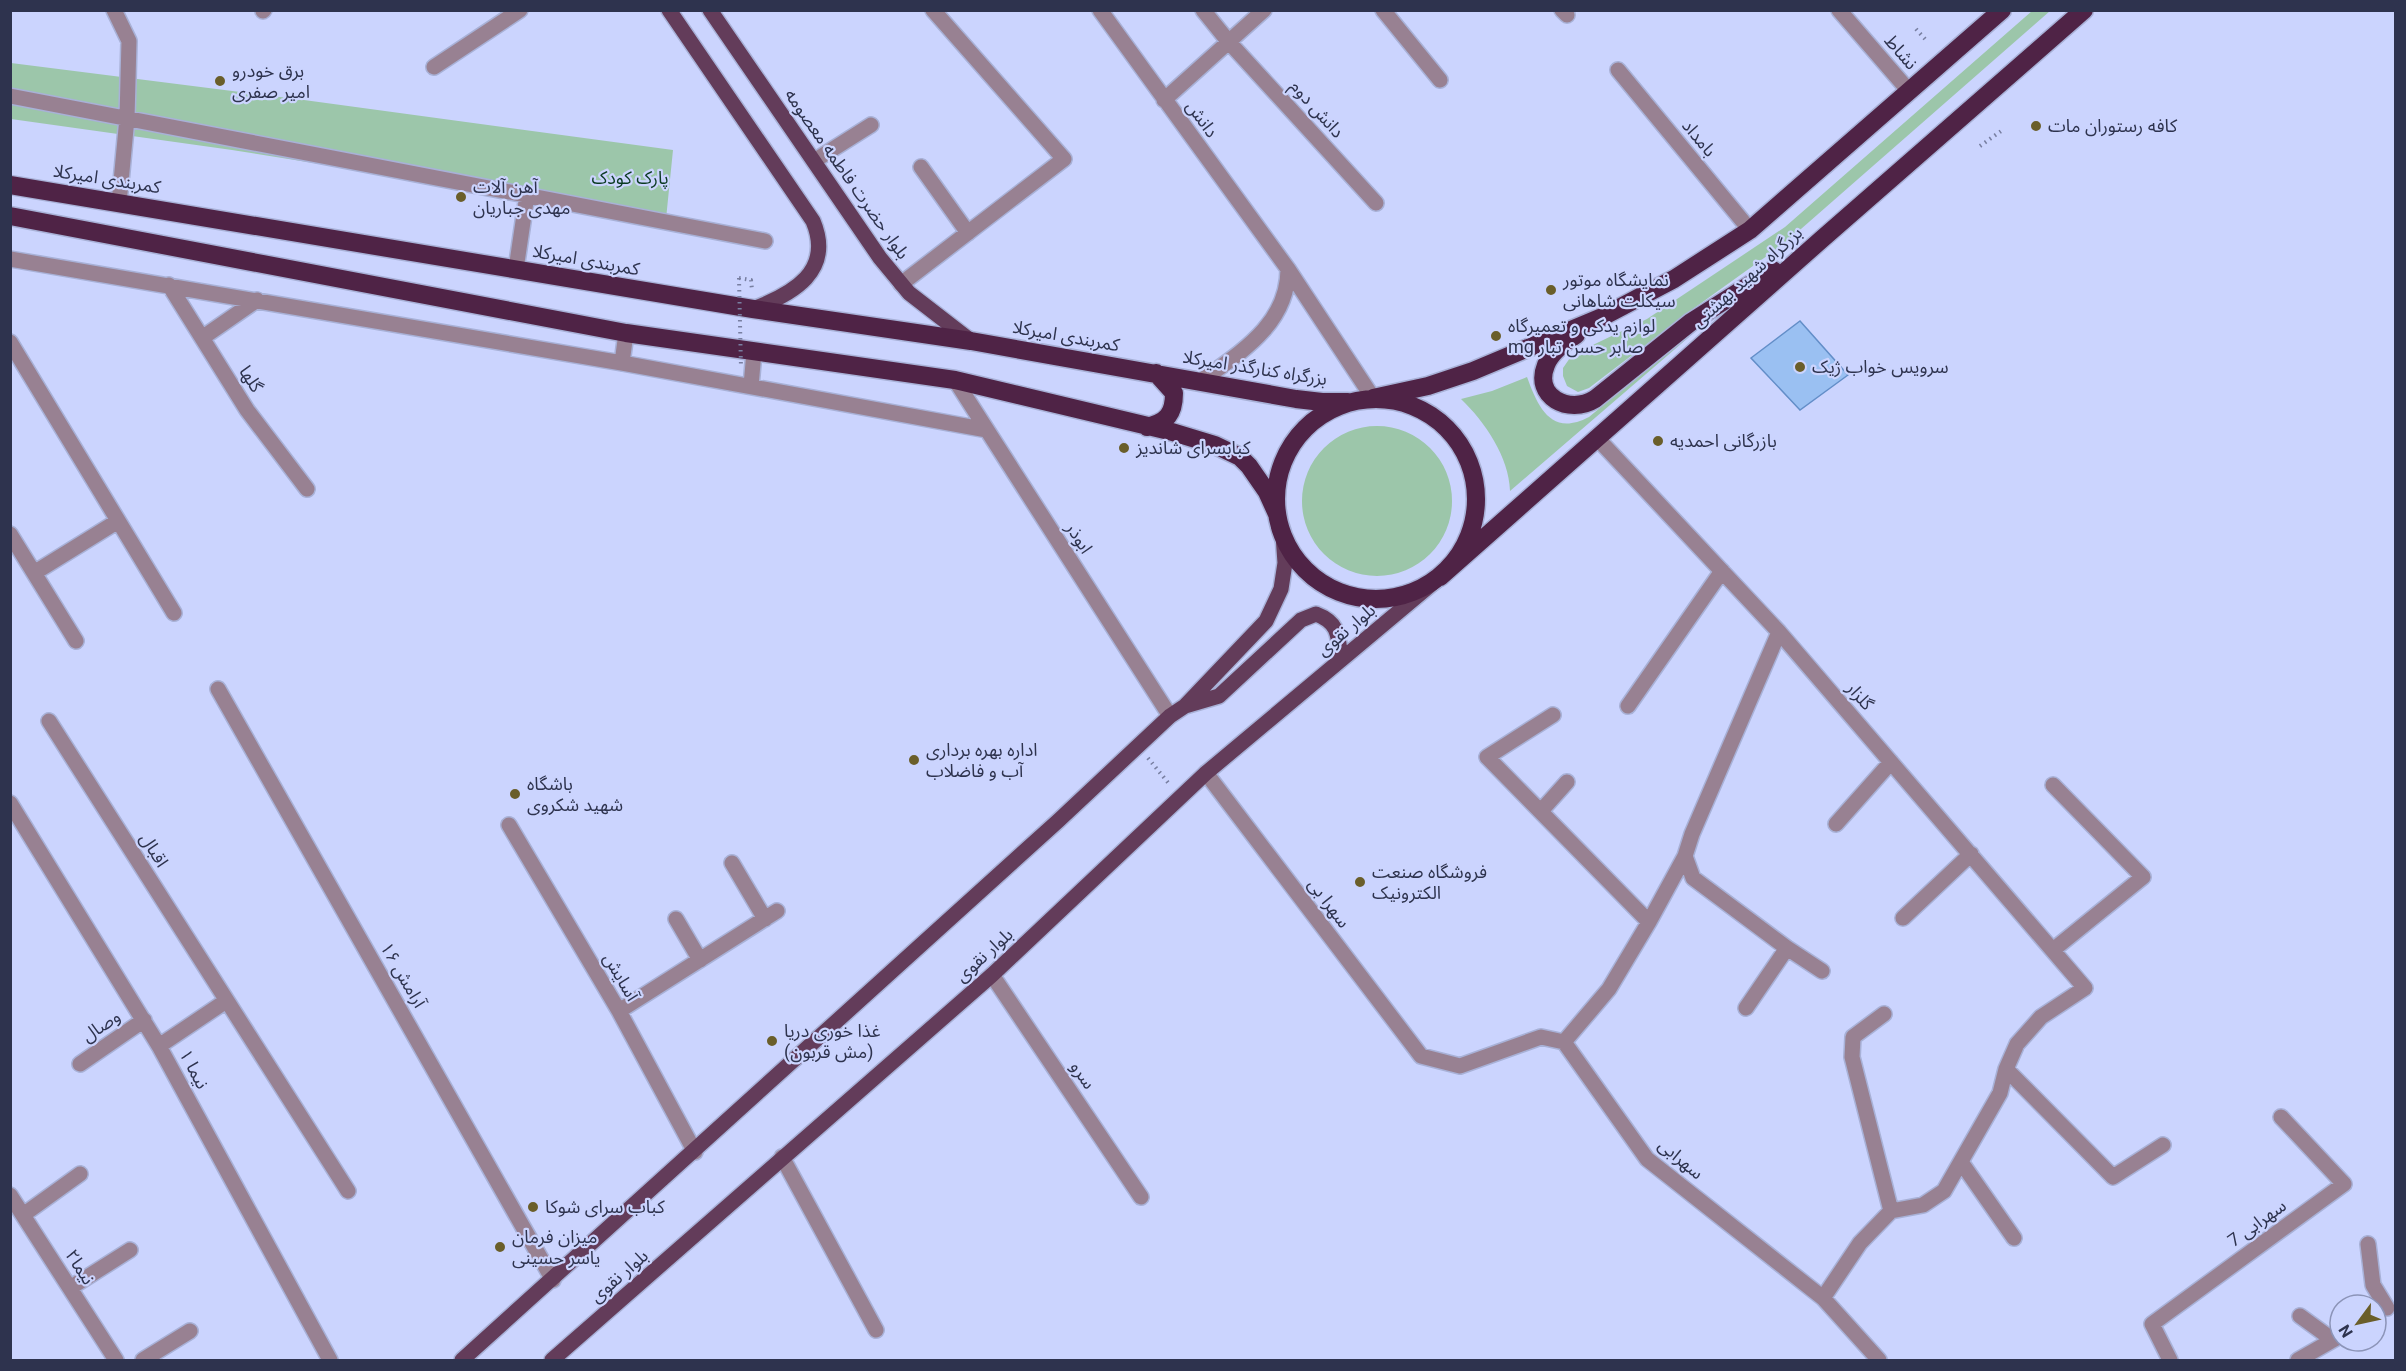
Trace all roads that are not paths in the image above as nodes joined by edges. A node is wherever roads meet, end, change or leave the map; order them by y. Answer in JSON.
{"nodes":[{"id":1,"x":114,"y":10,"type":"edge"},
{"id":2,"x":520,"y":10,"type":"edge"},
{"id":3,"x":669,"y":10,"type":"edge"},
{"id":4,"x":710,"y":10,"type":"edge"},
{"id":5,"x":933,"y":10,"type":"edge"},
{"id":6,"x":1100,"y":10,"type":"edge"},
{"id":7,"x":1203,"y":10,"type":"edge"},
{"id":8,"x":1264,"y":10,"type":"edge"},
{"id":9,"x":1383,"y":10,"type":"edge"},
{"id":10,"x":1839,"y":10,"type":"edge"},
{"id":11,"x":2002,"y":10,"type":"edge"},
{"id":12,"x":2085,"y":10,"type":"edge"},
{"id":13,"x":1228,"y":41,"type":"junction"},
{"id":14,"x":434,"y":67,"type":"dead end"},
{"id":15,"x":1618,"y":70,"type":"dead end"},
{"id":16,"x":1440,"y":80,"type":"dead end"},
{"id":17,"x":1909,"y":91,"type":"junction"},
{"id":18,"x":10,"y":96,"type":"edge"},
{"id":19,"x":1164,"y":100,"type":"junction"},
{"id":20,"x":127,"y":118,"type":"junction"},
{"id":21,"x":871,"y":125,"type":"dead end"},
{"id":22,"x":813,"y":161,"type":"junction"},
{"id":23,"x":921,"y":167,"type":"dead end"},
{"id":24,"x":10,"y":184,"type":"edge"},
{"id":25,"x":527,"y":195,"type":"junction"},
{"id":26,"x":119,"y":203,"type":"junction"},
{"id":27,"x":1376,"y":203,"type":"dead end"},
{"id":28,"x":10,"y":216,"type":"edge"},
{"id":29,"x":1750,"y":230,"type":"junction"},
{"id":30,"x":968,"y":233,"type":"junction"},
{"id":31,"x":1822,"y":238,"type":"junction"},
{"id":32,"x":765,"y":241,"type":"dead end"},
{"id":33,"x":10,"y":259,"type":"edge"},
{"id":34,"x":516,"y":269,"type":"junction"},
{"id":35,"x":1288,"y":270,"type":"junction"},
{"id":36,"x":901,"y":284,"type":"junction"},
{"id":37,"x":169,"y":285,"type":"junction"},
{"id":38,"x":256,"y":300,"type":"junction"},
{"id":39,"x":753,"y":309,"type":"junction"},
{"id":40,"x":1602,"y":317,"type":"junction"},
{"id":41,"x":626,"y":333,"type":"junction"},
{"id":42,"x":202,"y":338,"type":"junction"},
{"id":43,"x":971,"y":341,"type":"junction"},
{"id":44,"x":10,"y":342,"type":"edge"},
{"id":45,"x":754,"y":352,"type":"junction"},
{"id":46,"x":622,"y":363,"type":"junction"},
{"id":47,"x":1156,"y":373,"type":"junction"},
{"id":48,"x":955,"y":380,"type":"junction"},
{"id":49,"x":1201,"y":381,"type":"junction"},
{"id":50,"x":751,"y":387,"type":"junction"},
{"id":51,"x":1373,"y":398,"type":"junction"},
{"id":52,"x":1348,"y":402,"type":"junction"},
{"id":53,"x":1147,"y":427,"type":"junction"},
{"id":54,"x":987,"y":430,"type":"junction"},
{"id":55,"x":1597,"y":438,"type":"junction"},
{"id":56,"x":307,"y":489,"type":"dead end"},
{"id":57,"x":1277,"y":514,"type":"junction"},
{"id":58,"x":118,"y":521,"type":"junction"},
{"id":59,"x":10,"y":534,"type":"edge"},
{"id":60,"x":1283,"y":536,"type":"junction"},
{"id":61,"x":1722,"y":571,"type":"junction"},
{"id":62,"x":34,"y":573,"type":"junction"},
{"id":63,"x":1440,"y":577,"type":"junction"},
{"id":64,"x":174,"y":613,"type":"dead end"},
{"id":65,"x":1779,"y":632,"type":"junction"},
{"id":66,"x":76,"y":641,"type":"dead end"},
{"id":67,"x":1341,"y":660,"type":"junction"},
{"id":68,"x":218,"y":688,"type":"dead end"},
{"id":69,"x":1185,"y":706,"type":"junction"},
{"id":70,"x":1628,"y":706,"type":"dead end"},
{"id":71,"x":1553,"y":715,"type":"dead end"},
{"id":72,"x":1170,"y":716,"type":"junction"},
{"id":73,"x":49,"y":721,"type":"dead end"},
{"id":74,"x":1891,"y":762,"type":"junction"},
{"id":75,"x":1206,"y":773,"type":"junction"},
{"id":76,"x":1567,"y":782,"type":"dead end"},
{"id":77,"x":2053,"y":784,"type":"dead end"},
{"id":78,"x":10,"y":803,"type":"edge"},
{"id":79,"x":1541,"y":811,"type":"junction"},
{"id":80,"x":1836,"y":824,"type":"dead end"},
{"id":81,"x":509,"y":825,"type":"dead end"},
{"id":82,"x":1971,"y":854,"type":"junction"},
{"id":83,"x":1685,"y":855,"type":"junction"},
{"id":84,"x":732,"y":863,"type":"dead end"},
{"id":85,"x":1903,"y":918,"type":"dead end"},
{"id":86,"x":676,"y":919,"type":"dead end"},
{"id":87,"x":1649,"y":922,"type":"junction"},
{"id":88,"x":1786,"y":948,"type":"junction"},
{"id":89,"x":2052,"y":950,"type":"junction"},
{"id":90,"x":700,"y":960,"type":"junction"},
{"id":91,"x":1822,"y":971,"type":"dead end"},
{"id":92,"x":992,"y":975,"type":"junction"},
{"id":93,"x":226,"y":1001,"type":"junction"},
{"id":94,"x":1746,"y":1008,"type":"dead end"},
{"id":95,"x":619,"y":1011,"type":"junction"},
{"id":96,"x":1884,"y":1014,"type":"dead end"},
{"id":97,"x":144,"y":1020,"type":"junction"},
{"id":98,"x":1564,"y":1042,"type":"junction"},
{"id":99,"x":159,"y":1046,"type":"junction"},
{"id":100,"x":80,"y":1064,"type":"dead end"},
{"id":101,"x":2006,"y":1069,"type":"junction"},
{"id":102,"x":2281,"y":1117,"type":"dead end"},
{"id":103,"x":2163,"y":1145,"type":"dead end"},
{"id":104,"x":695,"y":1152,"type":"junction"},
{"id":105,"x":782,"y":1157,"type":"junction"},
{"id":106,"x":1961,"y":1161,"type":"junction"},
{"id":107,"x":80,"y":1174,"type":"dead end"},
{"id":108,"x":348,"y":1191,"type":"dead end"},
{"id":109,"x":10,"y":1195,"type":"edge"},
{"id":110,"x":1141,"y":1197,"type":"dead end"},
{"id":111,"x":1891,"y":1211,"type":"junction"},
{"id":112,"x":23,"y":1215,"type":"junction"},
{"id":113,"x":2014,"y":1238,"type":"dead end"},
{"id":114,"x":2368,"y":1245,"type":"dead end"},
{"id":115,"x":130,"y":1250,"type":"dead end"},
{"id":116,"x":554,"y":1280,"type":"junction"},
{"id":117,"x":70,"y":1288,"type":"junction"},
{"id":118,"x":2378,"y":1293,"type":"edge"},
{"id":119,"x":1823,"y":1298,"type":"junction"},
{"id":120,"x":2300,"y":1316,"type":"dead end"},
{"id":121,"x":876,"y":1330,"type":"dead end"},
{"id":122,"x":189,"y":1331,"type":"dead end"},
{"id":123,"x":2328,"y":1333,"type":"edge"},
{"id":124,"x":2328,"y":1343,"type":"edge"},
{"id":125,"x":116,"y":1360,"type":"edge"},
{"id":126,"x":143,"y":1360,"type":"edge"},
{"id":127,"x":330,"y":1360,"type":"edge"},
{"id":128,"x":462,"y":1360,"type":"edge"},
{"id":129,"x":552,"y":1360,"type":"edge"},
{"id":130,"x":1879,"y":1360,"type":"edge"},
{"id":131,"x":2170,"y":1360,"type":"edge"},
{"id":132,"x":2298,"y":1360,"type":"edge"}],
"edges":[{"from":1,"to":20,"type":"street"},
{"from":2,"to":14,"type":"street"},
{"from":3,"to":39,"type":"main road"},
{"from":4,"to":22,"type":"main road","name":"بلوار حضرت فاطمه معصومه"},
{"from":5,"to":30,"type":"street"},
{"from":6,"to":19,"type":"street"},
{"from":7,"to":13,"type":"street","name":"دانش دوم"},
{"from":8,"to":13,"type":"street","name":"دانش"},
{"from":9,"to":16,"type":"street"},
{"from":10,"to":17,"type":"street","name":"نشاط"},
{"from":11,"to":17,"type":"highway","name":"بزرگراه شهید بهشتی"},
{"from":12,"to":31,"type":"highway","name":"بزرگراه شهید بهشتی"},
{"from":13,"to":19,"type":"street","name":"دانش"},
{"from":13,"to":27,"type":"street","name":"دانش دوم"},
{"from":15,"to":29,"type":"street","name":"بامداد"},
{"from":17,"to":29,"type":"highway","name":"بزرگراه شهید بهشتی"},
{"from":18,"to":20,"type":"street"},
{"from":19,"to":35,"type":"street","name":"دانش"},
{"from":20,"to":25,"type":"street"},
{"from":20,"to":26,"type":"street"},
{"from":21,"to":22,"type":"street"},
{"from":22,"to":36,"type":"main road","name":"بلوار حضرت فاطمه معصومه"},
{"from":23,"to":30,"type":"street"},
{"from":24,"to":26,"type":"highway","name":"کمربندی امیرکلا"},
{"from":25,"to":32,"type":"street"},
{"from":25,"to":34,"type":"street"},
{"from":26,"to":34,"type":"highway","name":"کمربندی امیرکلا"},
{"from":28,"to":41,"type":"highway"},
{"from":29,"to":40,"type":"highway","name":"بزرگراه شهید بهشتی"},
{"from":30,"to":36,"type":"street"},
{"from":31,"to":40,"type":"highway"},
{"from":31,"to":55,"type":"highway","name":"بزرگراه شهید بهشتی"},
{"from":33,"to":37,"type":"street"},
{"from":34,"to":39,"type":"highway","name":"کمربندی امیرکلا"},
{"from":35,"to":49,"type":"street"},
{"from":35,"to":51,"type":"street","name":"دانش"},
{"from":36,"to":43,"type":"main road","name":"بلوار حضرت فاطمه معصومه"},
{"from":37,"to":38,"type":"street"},
{"from":37,"to":42,"type":"street","name":"گلها"},
{"from":38,"to":42,"type":"street"},
{"from":38,"to":46,"type":"street"},
{"from":39,"to":43,"type":"highway","name":"کمربندی امیرکلا"},
{"from":40,"to":51,"type":"highway","name":"بزرگراه شهید بهشتی"},
{"from":41,"to":45,"type":"highway"},
{"from":41,"to":46,"type":"street"},
{"from":42,"to":56,"type":"street","name":"گلها"},
{"from":43,"to":47,"type":"highway","name":"کمربندی امیرکلا"},
{"from":44,"to":58,"type":"street"},
{"from":45,"to":48,"type":"highway"},
{"from":45,"to":50,"type":"street"},
{"from":46,"to":50,"type":"street"},
{"from":47,"to":49,"type":"highway","name":"بزرگراه کنارگذر امیرکلا"},
{"from":47,"to":53,"type":"highway"},
{"from":48,"to":53,"type":"highway"},
{"from":48,"to":54,"type":"street","name":"ابوذر"},
{"from":49,"to":52,"type":"highway","name":"بزرگراه کنارگذر امیرکلا"},
{"from":50,"to":54,"type":"street"},
{"from":51,"to":52,"type":"highway"},
{"from":51,"to":63,"type":"highway"},
{"from":52,"to":57,"type":"highway"},
{"from":53,"to":57,"type":"highway"},
{"from":54,"to":72,"type":"street","name":"ابوذر"},
{"from":55,"to":61,"type":"street","name":"گلزار"},
{"from":55,"to":63,"type":"highway","name":"بزرگراه شهید بهشتی"},
{"from":57,"to":60,"type":"highway"},
{"from":58,"to":62,"type":"street"},
{"from":58,"to":64,"type":"street"},
{"from":59,"to":62,"type":"street"},
{"from":60,"to":63,"type":"highway"},
{"from":60,"to":69,"type":"main road"},
{"from":61,"to":65,"type":"street","name":"گلزار"},
{"from":61,"to":70,"type":"street"},
{"from":62,"to":66,"type":"street"},
{"from":63,"to":67,"type":"main road","name":"بلوار نقوی"},
{"from":65,"to":74,"type":"street","name":"گلزار"},
{"from":65,"to":83,"type":"street"},
{"from":67,"to":69,"type":"main road"},
{"from":67,"to":75,"type":"main road","name":"بلوار نقوی"},
{"from":68,"to":116,"type":"street","name":"آرامش ۱۶"},
{"from":69,"to":72,"type":"main road"},
{"from":71,"to":79,"type":"street"},
{"from":72,"to":104,"type":"main road"},
{"from":73,"to":93,"type":"street","name":"اقبال"},
{"from":74,"to":80,"type":"street"},
{"from":74,"to":82,"type":"street","name":"گلزار"},
{"from":75,"to":92,"type":"main road","name":"بلوار نقوی"},
{"from":75,"to":98,"type":"street","name":"سهرا بی"},
{"from":76,"to":79,"type":"street"},
{"from":77,"to":89,"type":"street"},
{"from":78,"to":97,"type":"street","name":"نیما ۱"},
{"from":79,"to":87,"type":"street"},
{"from":81,"to":95,"type":"street","name":"آسایش"},
{"from":82,"to":85,"type":"street"},
{"from":82,"to":89,"type":"street","name":"گلزار"},
{"from":83,"to":87,"type":"street"},
{"from":83,"to":88,"type":"street"},
{"from":84,"to":90,"type":"street"},
{"from":86,"to":90,"type":"street"},
{"from":87,"to":98,"type":"street"},
{"from":88,"to":91,"type":"street"},
{"from":88,"to":94,"type":"street"},
{"from":89,"to":101,"type":"street","name":"گلزار"},
{"from":90,"to":95,"type":"street"},
{"from":92,"to":105,"type":"main road","name":"بلوار نقوی"},
{"from":92,"to":110,"type":"street","name":"سرو"},
{"from":93,"to":99,"type":"street"},
{"from":93,"to":108,"type":"street","name":"اقبال"},
{"from":95,"to":104,"type":"street","name":"آسایش"},
{"from":96,"to":111,"type":"street"},
{"from":97,"to":99,"type":"street","name":"نیما ۱"},
{"from":97,"to":100,"type":"street","name":"وصال"},
{"from":98,"to":119,"type":"street","name":"سهرابی"},
{"from":99,"to":127,"type":"street","name":"نیما ۱"},
{"from":101,"to":103,"type":"street"},
{"from":101,"to":106,"type":"street"},
{"from":102,"to":131,"type":"street","name":"سهرابی 7"},
{"from":104,"to":116,"type":"main road"},
{"from":105,"to":121,"type":"street"},
{"from":105,"to":129,"type":"main road","name":"بلوار نقوی"},
{"from":106,"to":111,"type":"street"},
{"from":106,"to":113,"type":"street"},
{"from":107,"to":112,"type":"street"},
{"from":109,"to":112,"type":"street","name":"نیما۲"},
{"from":111,"to":119,"type":"street"},
{"from":112,"to":117,"type":"street","name":"نیما۲"},
{"from":114,"to":118,"type":"street"},
{"from":115,"to":117,"type":"street"},
{"from":116,"to":128,"type":"main road"},
{"from":117,"to":125,"type":"street","name":"نیما۲"},
{"from":119,"to":130,"type":"street","name":"سهرابی"},
{"from":120,"to":123,"type":"street"},
{"from":122,"to":126,"type":"street"},
{"from":124,"to":132,"type":"street"}]}
